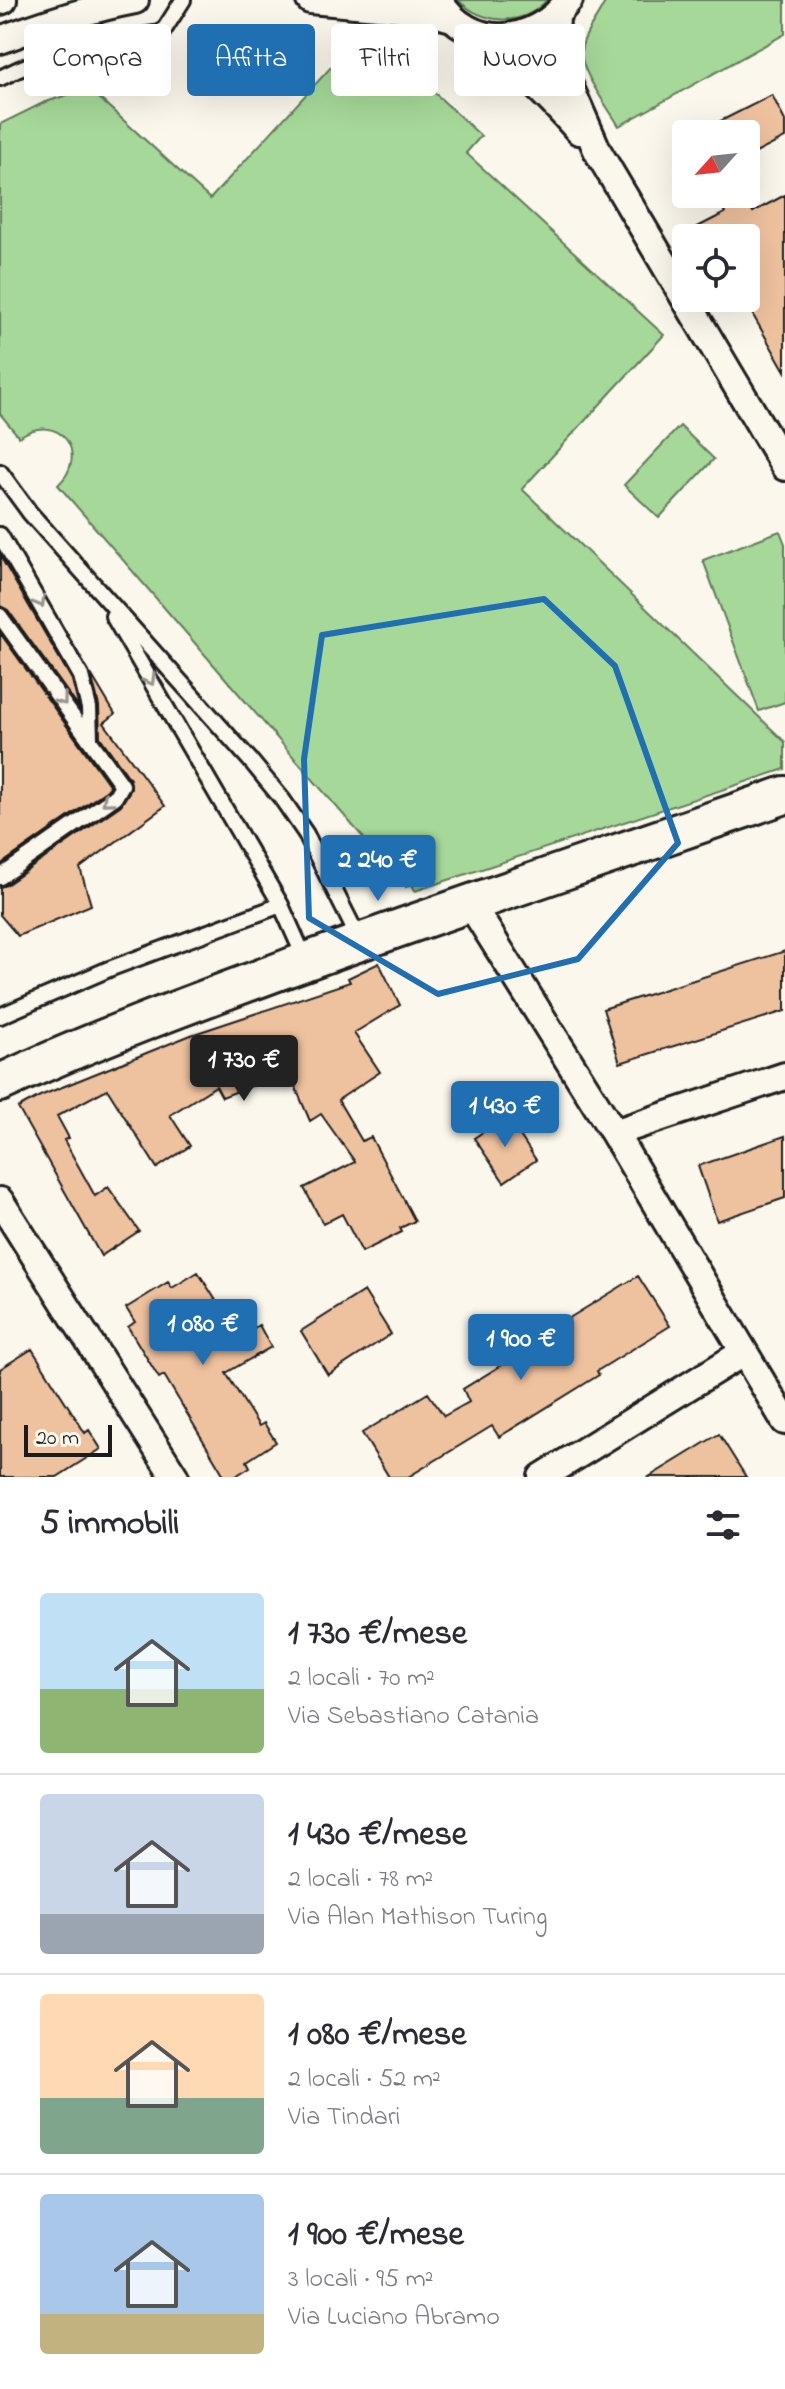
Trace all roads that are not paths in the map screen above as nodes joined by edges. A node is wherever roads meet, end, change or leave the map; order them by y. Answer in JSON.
{"nodes":[{"id":1,"x":135,"y":0,"type":"edge"},
{"id":2,"x":183,"y":0,"type":"edge"},
{"id":3,"x":310,"y":0,"type":"edge"},
{"id":4,"x":563,"y":8,"type":"edge"},
{"id":5,"x":454,"y":16,"type":"edge"},
{"id":6,"x":0,"y":40,"type":"edge"},
{"id":7,"x":0,"y":78,"type":"edge"},
{"id":8,"x":598,"y":152,"type":"junction"},
{"id":9,"x":785,"y":467,"type":"edge"},
{"id":10,"x":0,"y":472,"type":"edge"},
{"id":11,"x":0,"y":535,"type":"edge"},
{"id":12,"x":97,"y":588,"type":"junction"},
{"id":13,"x":0,"y":616,"type":"edge"},
{"id":14,"x":90,"y":739,"type":"junction"},
{"id":15,"x":785,"y":795,"type":"edge"},
{"id":16,"x":0,"y":877,"type":"edge"},
{"id":17,"x":470,"y":903,"type":"junction"},
{"id":18,"x":281,"y":905,"type":"junction"},
{"id":19,"x":360,"y":941,"type":"junction"},
{"id":20,"x":307,"y":961,"type":"junction"},
{"id":21,"x":0,"y":1016,"type":"edge"},
{"id":22,"x":785,"y":1076,"type":"edge"},
{"id":23,"x":0,"y":1083,"type":"edge"},
{"id":24,"x":614,"y":1133,"type":"junction"},
{"id":25,"x":0,"y":1201,"type":"edge"},
{"id":26,"x":744,"y":1352,"type":"junction"},
{"id":27,"x":778,"y":1393,"type":"edge"},
{"id":28,"x":785,"y":1421,"type":"edge"},
{"id":29,"x":175,"y":1477,"type":"edge"},
{"id":30,"x":542,"y":1477,"type":"edge"}],
"edges":[{"from":1,"to":6,"type":"street"},
{"from":2,"to":7,"type":"lane"},
{"from":3,"to":5,"type":"street"},
{"from":4,"to":5,"type":"street"},
{"from":4,"to":8,"type":"street"},
{"from":5,"to":8,"type":"street"},
{"from":8,"to":9,"type":"street"},
{"from":10,"to":12,"type":"lane"},
{"from":11,"to":14,"type":"lane","one_way":true},
{"from":12,"to":18,"type":"lane","one_way":true},
{"from":12,"to":19,"type":"lane"},
{"from":13,"to":14,"type":"lane","one_way":true},
{"from":14,"to":16,"type":"lane","one_way":true},
{"from":15,"to":17,"type":"main road"},
{"from":17,"to":19,"type":"main road"},
{"from":17,"to":24,"type":"street"},
{"from":18,"to":20,"type":"lane"},
{"from":18,"to":21,"type":"lane"},
{"from":19,"to":20,"type":"main road"},
{"from":20,"to":23,"type":"main road"},
{"from":22,"to":24,"type":"street"},
{"from":24,"to":26,"type":"street"},
{"from":25,"to":29,"type":"street"},
{"from":26,"to":27,"type":"street"},
{"from":26,"to":30,"type":"street"},
{"from":27,"to":28,"type":"street"}]}
